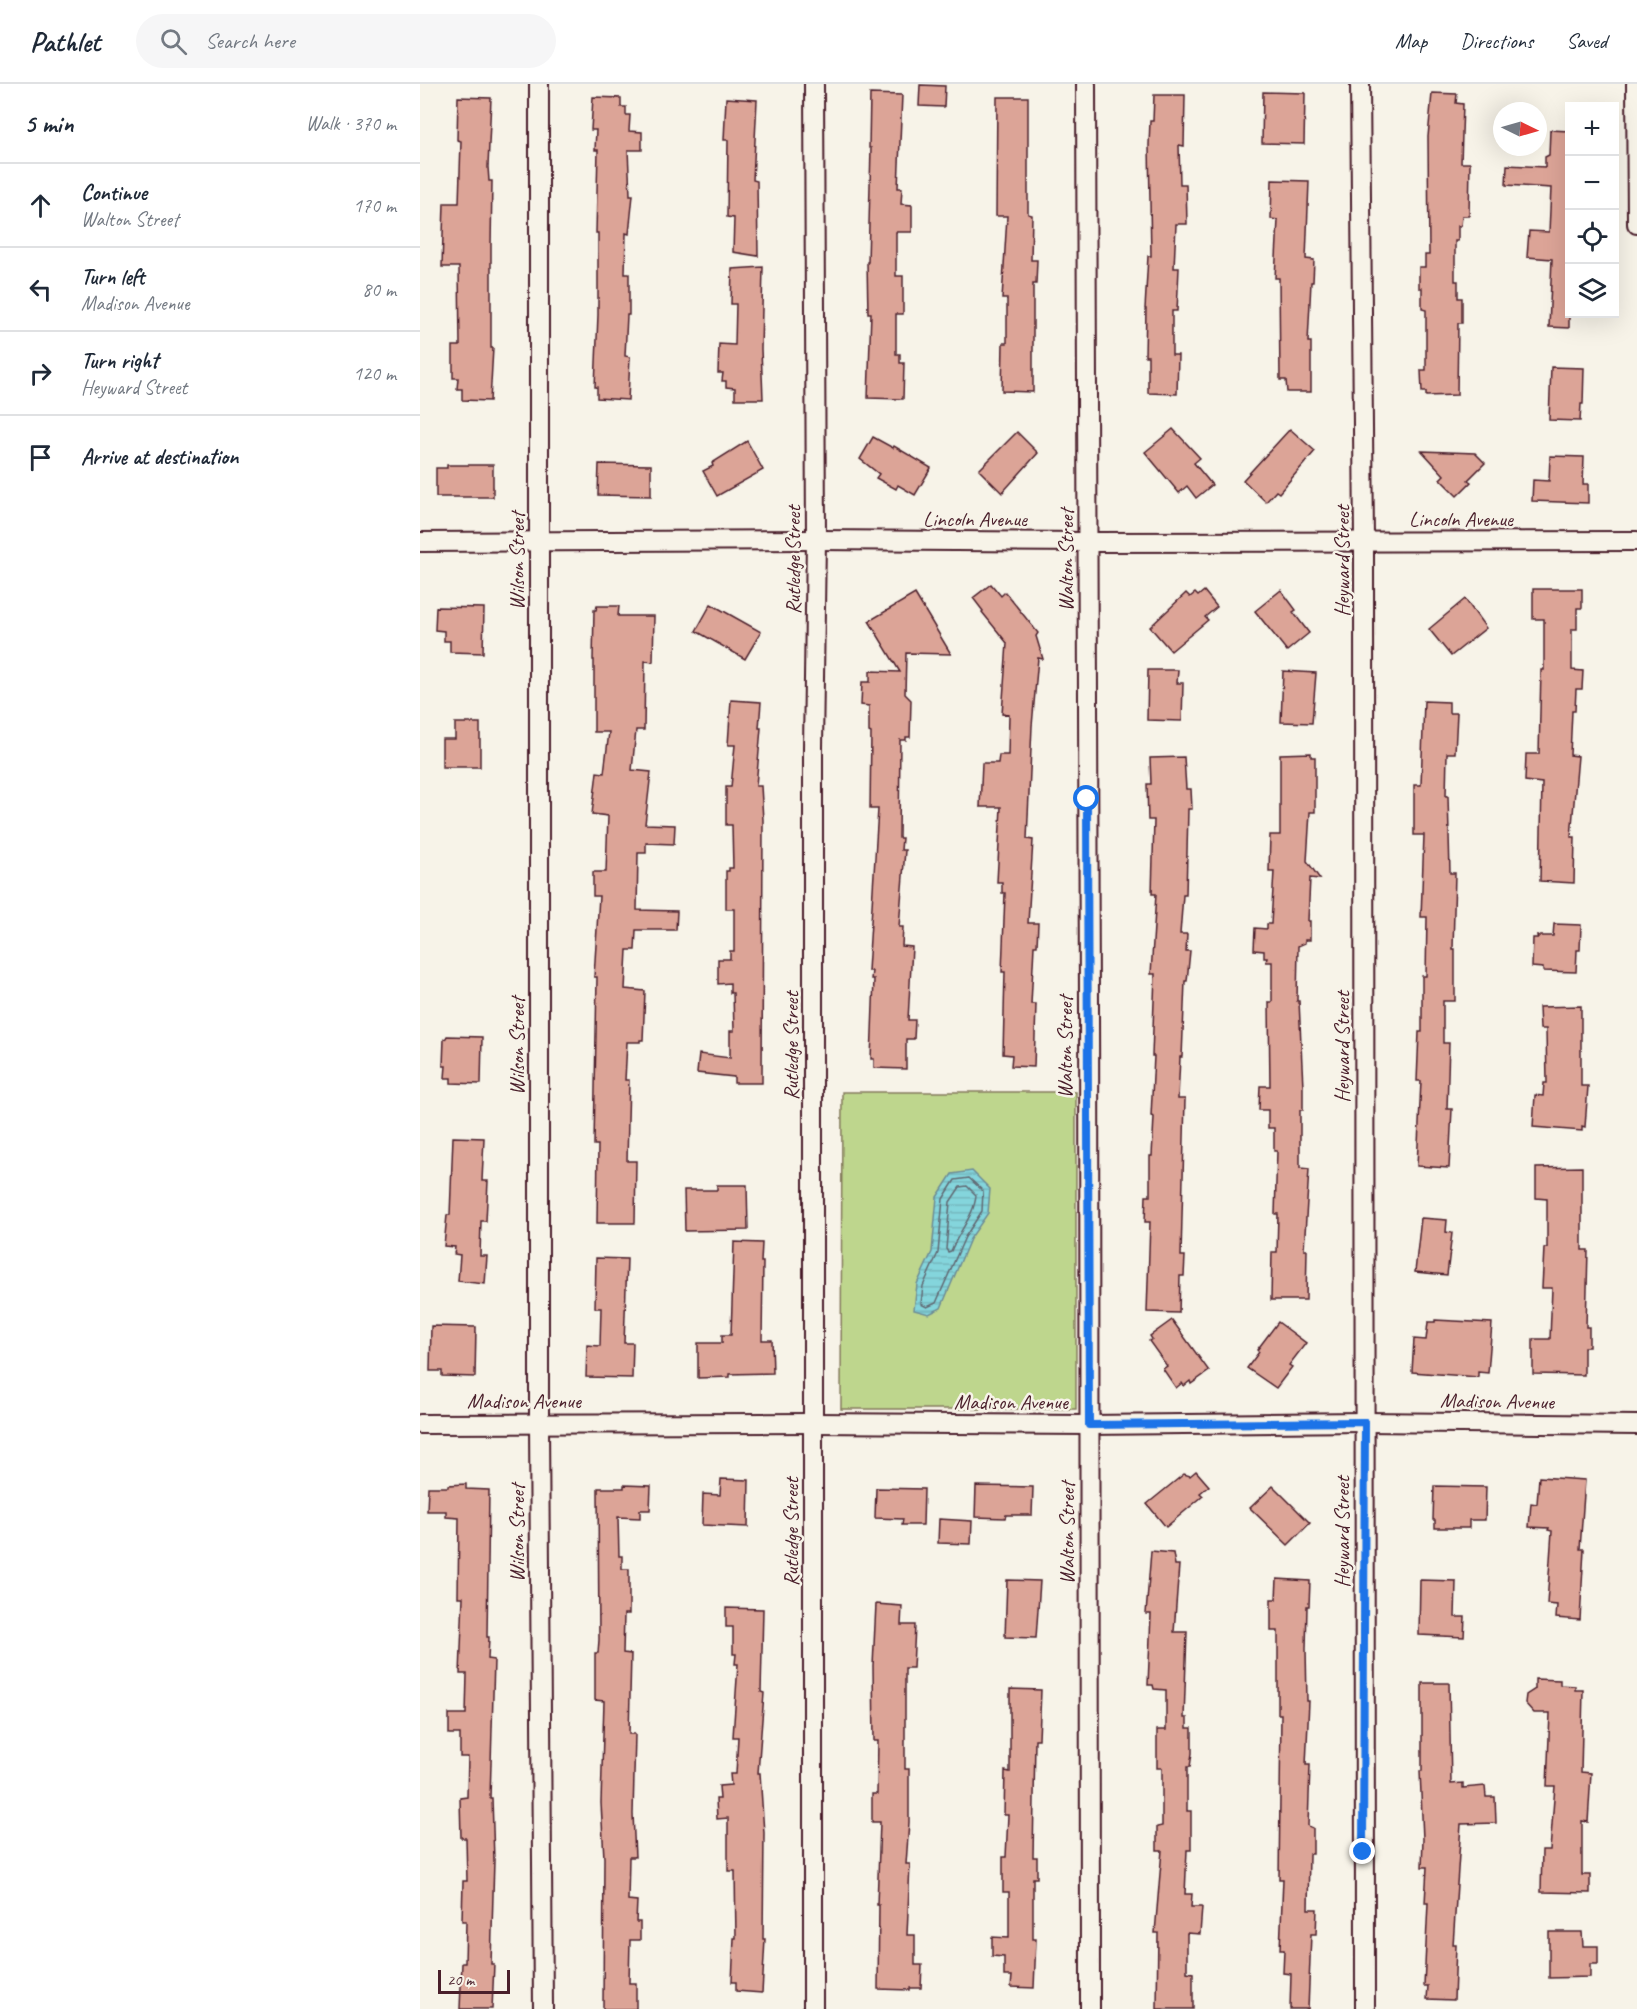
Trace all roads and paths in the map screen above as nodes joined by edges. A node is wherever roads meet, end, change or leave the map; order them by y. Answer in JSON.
{"nodes":[{"id":1,"x":539,"y":84,"type":"edge"},
{"id":2,"x":814,"y":84,"type":"edge"},
{"id":3,"x":1086,"y":84,"type":"edge"},
{"id":4,"x":1360,"y":84,"type":"edge"},
{"id":5,"x":1636,"y":84,"type":"edge"},
{"id":6,"x":1637,"y":224,"type":"edge"},
{"id":7,"x":816,"y":540,"type":"junction"},
{"id":8,"x":1364,"y":541,"type":"junction"},
{"id":9,"x":1637,"y":541,"type":"edge"},
{"id":10,"x":420,"y":542,"type":"edge"},
{"id":11,"x":1089,"y":542,"type":"junction"},
{"id":12,"x":540,"y":543,"type":"junction"},
{"id":13,"x":1365,"y":1422,"type":"junction"},
{"id":14,"x":813,"y":1423,"type":"junction"},
{"id":15,"x":420,"y":1424,"type":"edge"},
{"id":16,"x":539,"y":1424,"type":"junction"},
{"id":17,"x":1089,"y":1425,"type":"junction"},
{"id":18,"x":1637,"y":1425,"type":"edge"},
{"id":19,"x":543,"y":2009,"type":"edge"},
{"id":20,"x":813,"y":2009,"type":"edge"},
{"id":21,"x":1090,"y":2009,"type":"edge"},
{"id":22,"x":1365,"y":2009,"type":"edge"}],
"edges":[{"from":1,"to":12,"type":"street","name":"Wilson Street"},
{"from":2,"to":7,"type":"street","name":"Rutledge Street"},
{"from":3,"to":11,"type":"street","name":"Walton Street"},
{"from":4,"to":8,"type":"street","name":"Heyward Street"},
{"from":5,"to":6,"type":"street"},
{"from":7,"to":11,"type":"street","name":"Lincoln Avenue"},
{"from":7,"to":12,"type":"street","name":"Lincoln Avenue"},
{"from":7,"to":14,"type":"street","name":"Rutledge Street"},
{"from":8,"to":9,"type":"street","name":"Lincoln Avenue"},
{"from":8,"to":11,"type":"street","name":"Lincoln Avenue"},
{"from":8,"to":13,"type":"street","name":"Heyward Street"},
{"from":10,"to":12,"type":"street","name":"Lincoln Avenue"},
{"from":11,"to":17,"type":"street","name":"Walton Street"},
{"from":12,"to":16,"type":"street","name":"Wilson Street"},
{"from":13,"to":17,"type":"street","name":"Madison Avenue"},
{"from":13,"to":18,"type":"street","name":"Madison Avenue"},
{"from":13,"to":22,"type":"street","name":"Heyward Street"},
{"from":14,"to":16,"type":"street","name":"Madison Avenue"},
{"from":14,"to":17,"type":"street","name":"Madison Avenue"},
{"from":14,"to":20,"type":"street","name":"Rutledge Street"},
{"from":15,"to":16,"type":"street","name":"Madison Avenue"},
{"from":16,"to":19,"type":"street","name":"Wilson Street"},
{"from":17,"to":21,"type":"street","name":"Walton Street"}]}
